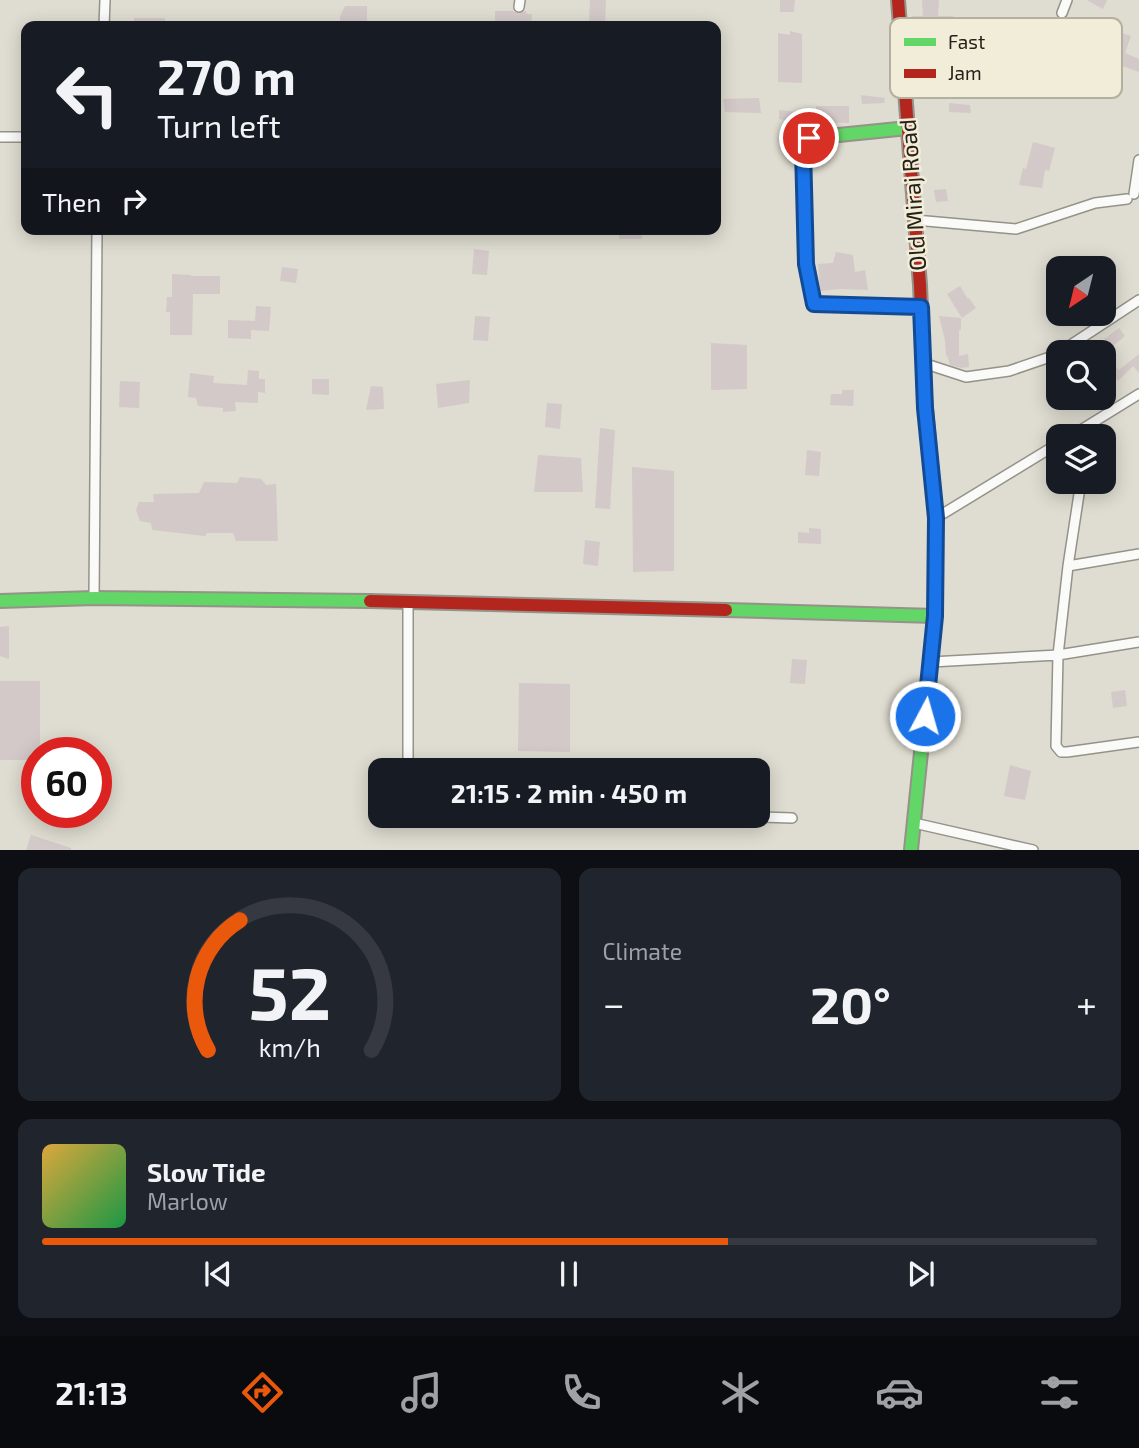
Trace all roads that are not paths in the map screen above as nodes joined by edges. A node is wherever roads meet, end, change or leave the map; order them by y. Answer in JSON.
{"nodes":[{"id":1,"x":105,"y":0,"type":"edge"},
{"id":2,"x":898,"y":0,"type":"edge"},
{"id":3,"x":1067,"y":0,"type":"edge"},
{"id":4,"x":1062,"y":13,"type":"dead end"},
{"id":5,"x":899,"y":18,"type":"edge"},
{"id":6,"x":104,"y":21,"type":"edge"},
{"id":7,"x":906,"y":98,"type":"edge"},
{"id":8,"x":908,"y":128,"type":"junction"},
{"id":9,"x":0,"y":137,"type":"edge"},
{"id":10,"x":21,"y":137,"type":"edge"},
{"id":11,"x":1139,"y":160,"type":"edge"},
{"id":12,"x":915,"y":220,"type":"junction"},
{"id":13,"x":97,"y":235,"type":"edge"},
{"id":14,"x":1139,"y":300,"type":"edge"},
{"id":15,"x":921,"y":307,"type":"junction"},
{"id":16,"x":1077,"y":340,"type":"edge"},
{"id":17,"x":1046,"y":358,"type":"edge"},
{"id":18,"x":923,"y":363,"type":"junction"},
{"id":19,"x":1139,"y":394,"type":"edge"},
{"id":20,"x":1091,"y":424,"type":"edge"},
{"id":21,"x":1046,"y":451,"type":"edge"},
{"id":22,"x":1079,"y":494,"type":"edge"},
{"id":23,"x":936,"y":518,"type":"junction"},
{"id":24,"x":1139,"y":554,"type":"edge"},
{"id":25,"x":1068,"y":566,"type":"junction"},
{"id":26,"x":94,"y":598,"type":"junction"},
{"id":27,"x":0,"y":601,"type":"edge"},
{"id":28,"x":408,"y":601,"type":"junction"},
{"id":29,"x":935,"y":616,"type":"junction"},
{"id":30,"x":1139,"y":642,"type":"edge"},
{"id":31,"x":1058,"y":655,"type":"junction"},
{"id":32,"x":931,"y":662,"type":"junction"},
{"id":33,"x":1139,"y":742,"type":"edge"},
{"id":34,"x":408,"y":758,"type":"edge"},
{"id":35,"x":770,"y":817,"type":"edge"},
{"id":36,"x":792,"y":817,"type":"dead end"},
{"id":37,"x":914,"y":823,"type":"junction"},
{"id":38,"x":911,"y":849,"type":"edge"},
{"id":39,"x":1033,"y":849,"type":"edge"}],
"edges":[{"from":1,"to":6,"type":"street"},
{"from":2,"to":5,"type":"main road","name":"Old Miraj Road"},
{"from":3,"to":4,"type":"street"},
{"from":7,"to":8,"type":"main road","name":"Old Miraj Road"},
{"from":8,"to":12,"type":"main road","name":"Old Miraj Road"},
{"from":8,"to":15,"type":"main road"},
{"from":9,"to":10,"type":"street"},
{"from":11,"to":12,"type":"street"},
{"from":12,"to":15,"type":"main road","name":"Old Miraj Road"},
{"from":13,"to":26,"type":"street"},
{"from":14,"to":16,"type":"street"},
{"from":15,"to":18,"type":"main road","name":"Old Miraj Road"},
{"from":17,"to":18,"type":"street"},
{"from":18,"to":23,"type":"main road","name":"Old Miraj Road"},
{"from":19,"to":20,"type":"street"},
{"from":21,"to":23,"type":"street"},
{"from":22,"to":25,"type":"street"},
{"from":23,"to":29,"type":"main road","name":"Old Miraj Road"},
{"from":24,"to":25,"type":"street"},
{"from":25,"to":31,"type":"street"},
{"from":26,"to":27,"type":"main road"},
{"from":26,"to":28,"type":"main road"},
{"from":28,"to":29,"type":"main road"},
{"from":28,"to":34,"type":"street"},
{"from":29,"to":32,"type":"main road","name":"Old Miraj Road"},
{"from":30,"to":31,"type":"street"},
{"from":31,"to":32,"type":"street"},
{"from":31,"to":33,"type":"street"},
{"from":32,"to":37,"type":"main road","name":"Old Miraj Road"},
{"from":35,"to":36,"type":"street"},
{"from":37,"to":38,"type":"main road","name":"Old Miraj Road"},
{"from":37,"to":39,"type":"street"}]}
